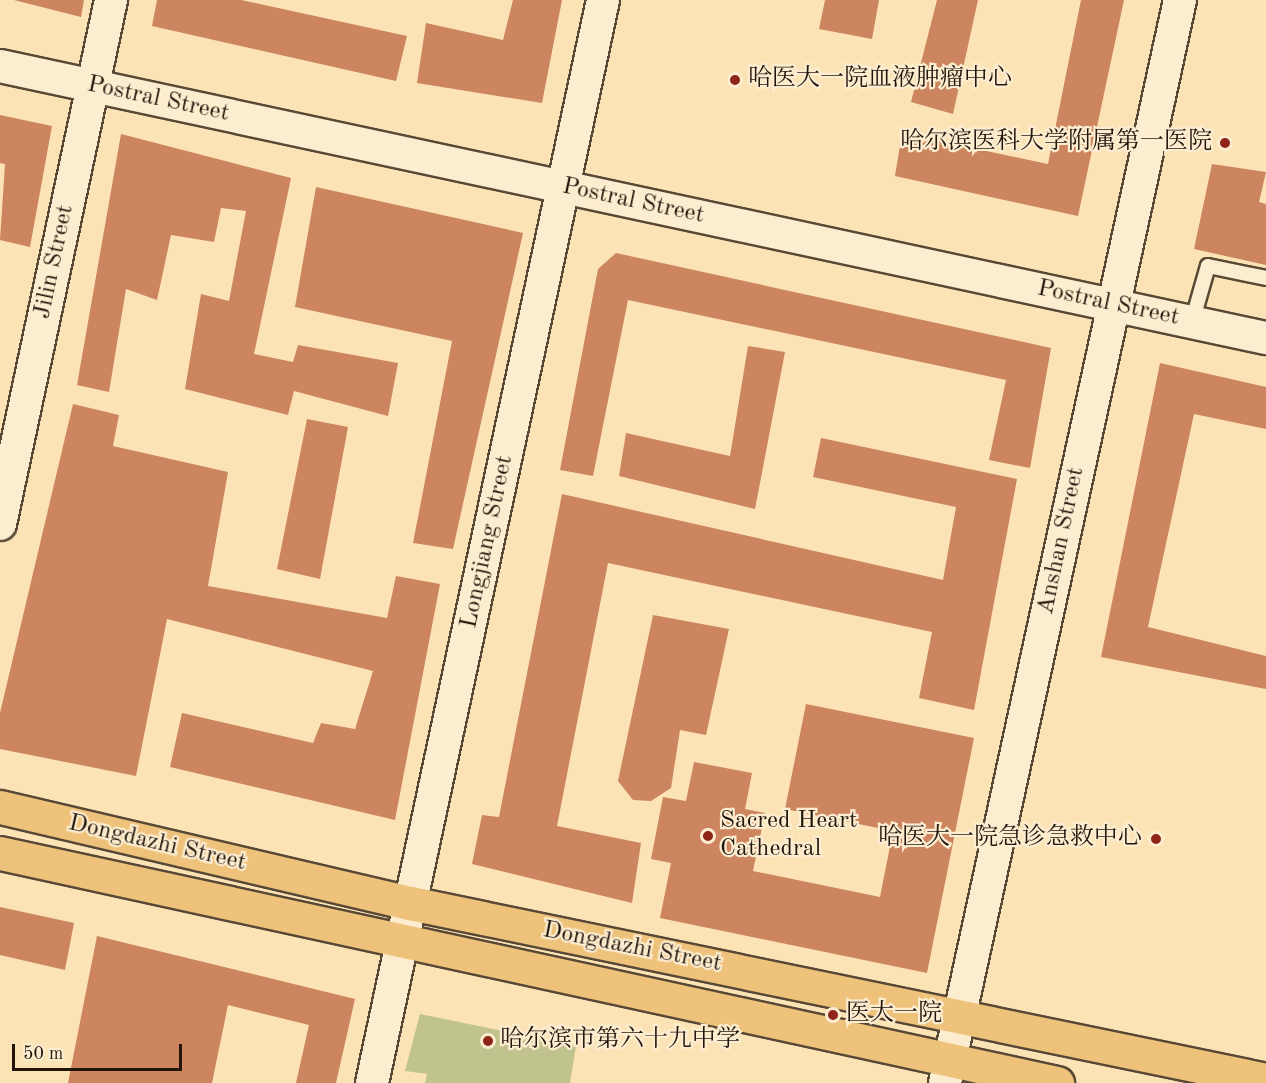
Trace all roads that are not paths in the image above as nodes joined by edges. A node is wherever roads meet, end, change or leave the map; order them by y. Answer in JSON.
{"nodes":[{"id":1,"x":111,"y":0,"type":"edge"},
{"id":2,"x":603,"y":0,"type":"edge"},
{"id":3,"x":1180,"y":0,"type":"edge"},
{"id":4,"x":0,"y":66,"type":"edge"},
{"id":5,"x":93,"y":86,"type":"junction"},
{"id":6,"x":563,"y":187,"type":"junction"},
{"id":7,"x":1266,"y":278,"type":"edge"},
{"id":8,"x":1113,"y":305,"type":"junction"},
{"id":9,"x":1192,"y":322,"type":"junction"},
{"id":10,"x":1266,"y":338,"type":"edge"},
{"id":11,"x":0,"y":524,"type":"edge"},
{"id":12,"x":0,"y":807,"type":"edge"},
{"id":13,"x":0,"y":853,"type":"edge"},
{"id":14,"x":410,"y":903,"type":"junction"},
{"id":15,"x":402,"y":941,"type":"junction"},
{"id":16,"x":960,"y":1014,"type":"junction"},
{"id":17,"x":947,"y":1072,"type":"edge"},
{"id":18,"x":1266,"y":1080,"type":"edge"},
{"id":19,"x":372,"y":1083,"type":"edge"},
{"id":20,"x":1057,"y":1083,"type":"edge"}],
"edges":[{"from":1,"to":5,"type":"street","name":"Jilin Street"},
{"from":2,"to":6,"type":"street","name":"Longjiang Street"},
{"from":3,"to":8,"type":"street","name":"Anshan Street"},
{"from":4,"to":5,"type":"street","name":"Postral Street"},
{"from":5,"to":6,"type":"street","name":"Postral Street"},
{"from":5,"to":11,"type":"street","name":"Jilin Street"},
{"from":6,"to":8,"type":"street","name":"Postral Street"},
{"from":6,"to":14,"type":"street","name":"Longjiang Street"},
{"from":7,"to":9,"type":"lane"},
{"from":8,"to":9,"type":"street","name":"Postral Street"},
{"from":8,"to":16,"type":"street","name":"Anshan Street"},
{"from":9,"to":10,"type":"street","name":"Postral Street"},
{"from":12,"to":14,"type":"main road","name":"Dongdazhi Street"},
{"from":13,"to":15,"type":"main road","name":"Dongdazhi Street"},
{"from":14,"to":15,"type":"street","name":"Longjiang Street"},
{"from":14,"to":16,"type":"main road","name":"Dongdazhi Street"},
{"from":15,"to":17,"type":"main road","name":"Dongdazhi Street"},
{"from":15,"to":19,"type":"street","name":"Longjiang Street"},
{"from":16,"to":17,"type":"street","name":"Anshan Street"},
{"from":16,"to":18,"type":"main road","name":"Dongdazhi Street"},
{"from":17,"to":20,"type":"main road","name":"Dongdazhi Street"}]}
